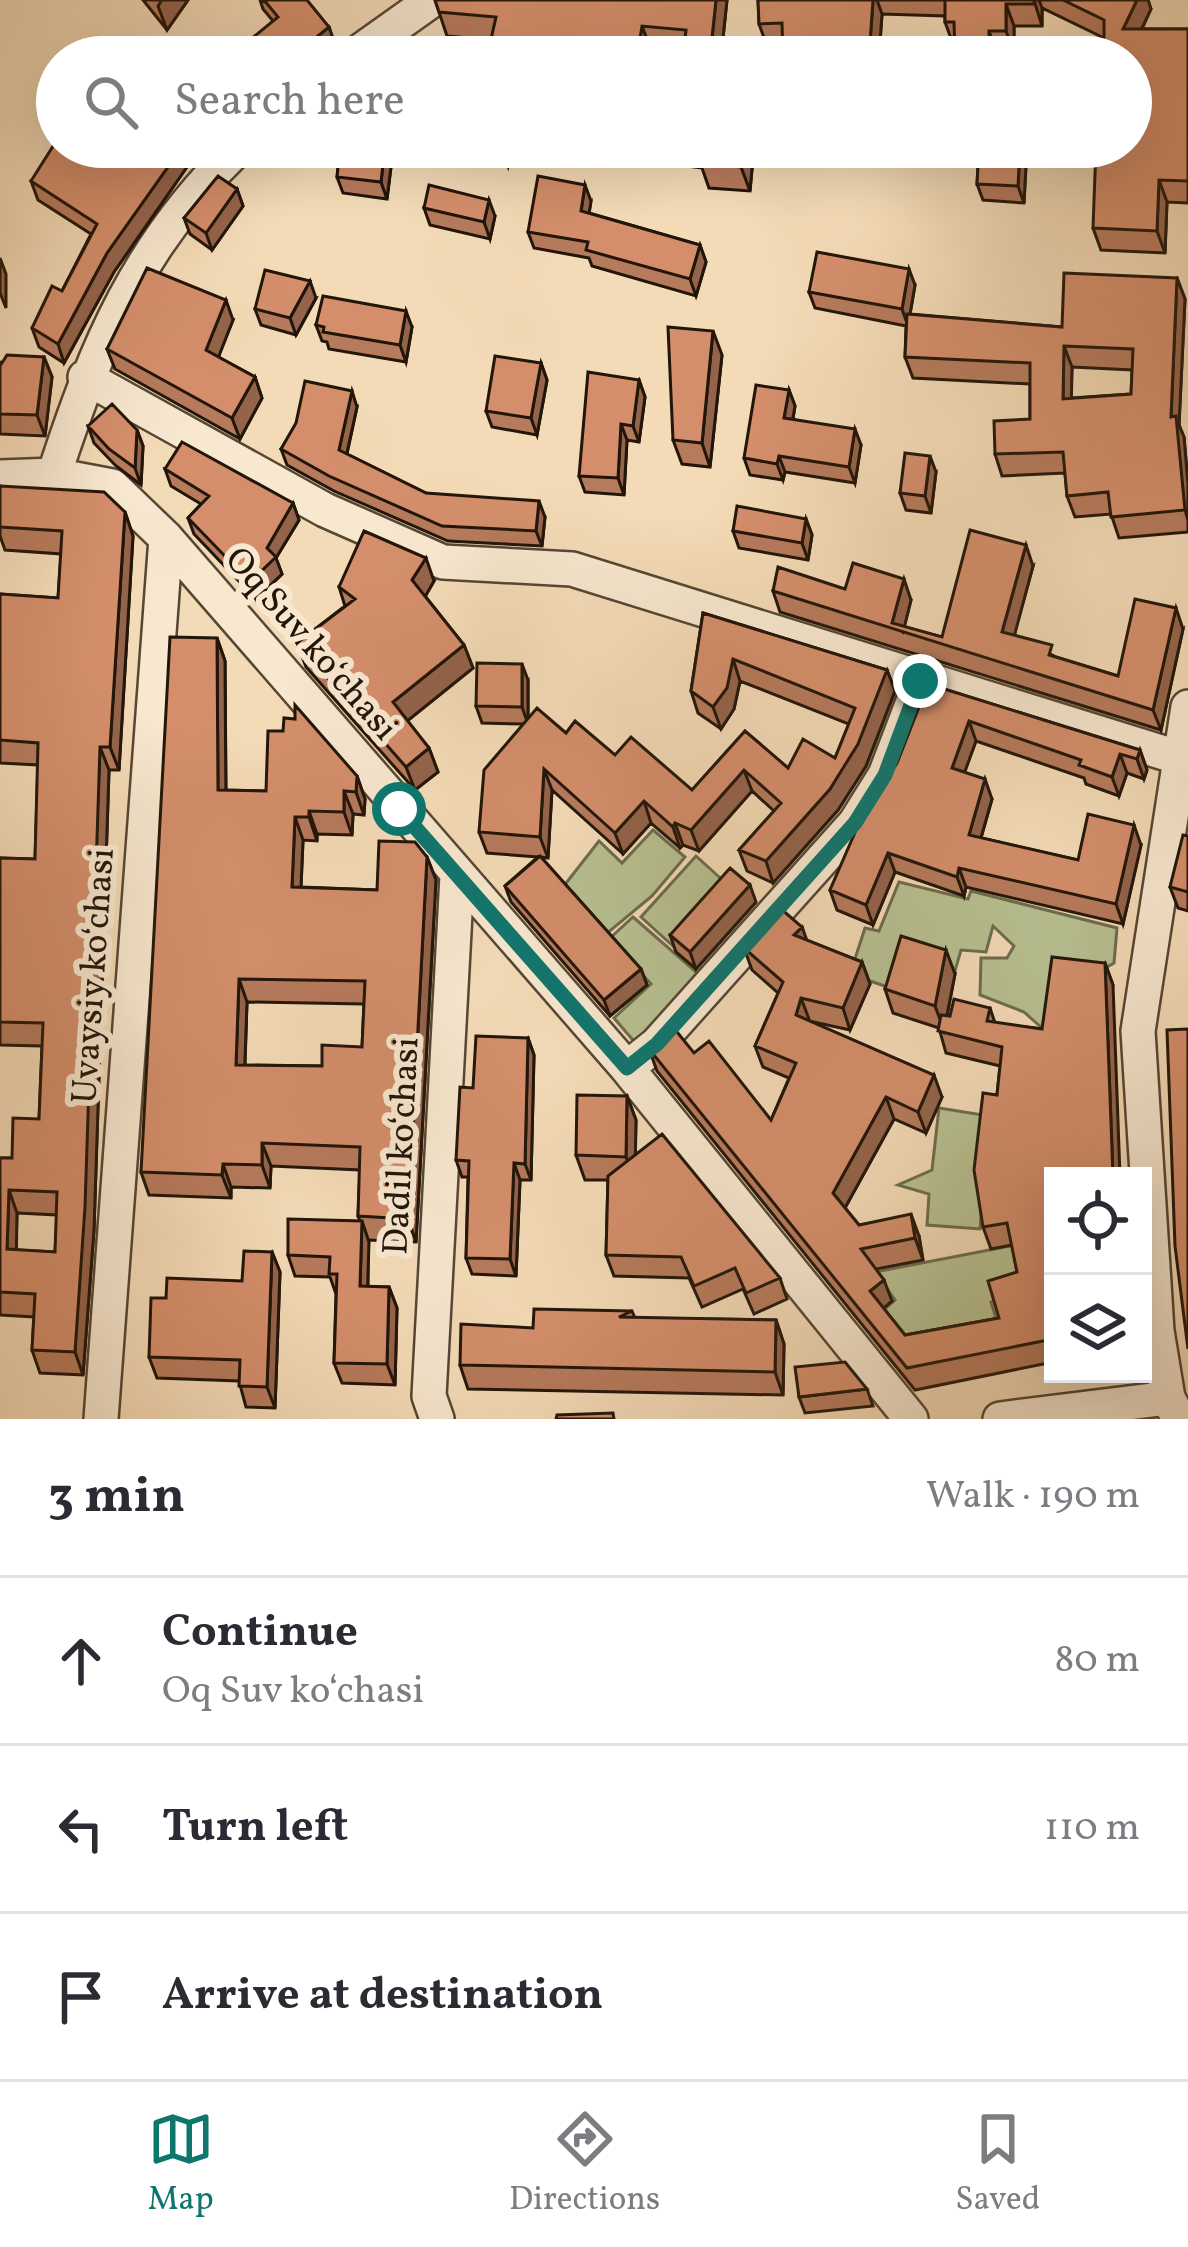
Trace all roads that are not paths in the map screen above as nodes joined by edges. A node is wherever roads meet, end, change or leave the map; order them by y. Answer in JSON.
{"nodes":[{"id":1,"x":432,"y":0,"type":"edge"},
{"id":2,"x":381,"y":36,"type":"edge"},
{"id":3,"x":220,"y":168,"type":"edge"},
{"id":4,"x":85,"y":376,"type":"junction"},
{"id":5,"x":54,"y":475,"type":"junction"},
{"id":6,"x":0,"y":477,"type":"edge"},
{"id":7,"x":166,"y":538,"type":"junction"},
{"id":8,"x":920,"y":681,"type":"junction"},
{"id":9,"x":1188,"y":711,"type":"edge"},
{"id":10,"x":1177,"y":757,"type":"junction"},
{"id":11,"x":457,"y":876,"type":"junction"},
{"id":12,"x":627,"y":1068,"type":"junction"},
{"id":13,"x":1157,"y":1410,"type":"edge"},
{"id":14,"x":101,"y":1419,"type":"edge"},
{"id":15,"x":437,"y":1419,"type":"edge"},
{"id":16,"x":911,"y":1419,"type":"edge"},
{"id":17,"x":1000,"y":1419,"type":"edge"}],
"edges":[{"from":1,"to":2,"type":"street"},
{"from":3,"to":4,"type":"street"},
{"from":4,"to":5,"type":"street"},
{"from":4,"to":8,"type":"street"},
{"from":5,"to":6,"type":"street","name":"Oq Suv koʻchasi"},
{"from":5,"to":7,"type":"street","name":"Oq Suv koʻchasi"},
{"from":7,"to":11,"type":"street","name":"Oq Suv koʻchasi"},
{"from":7,"to":14,"type":"street","name":"Uvaysiy koʻchasi"},
{"from":8,"to":10,"type":"street"},
{"from":8,"to":12,"type":"street"},
{"from":9,"to":10,"type":"street"},
{"from":10,"to":13,"type":"street"},
{"from":11,"to":12,"type":"street","name":"Oq Suv koʻchasi"},
{"from":11,"to":15,"type":"street","name":"Dadil koʻchasi"},
{"from":12,"to":16,"type":"street","name":"Oq Suv koʻchasi"},
{"from":13,"to":17,"type":"street"}]}
